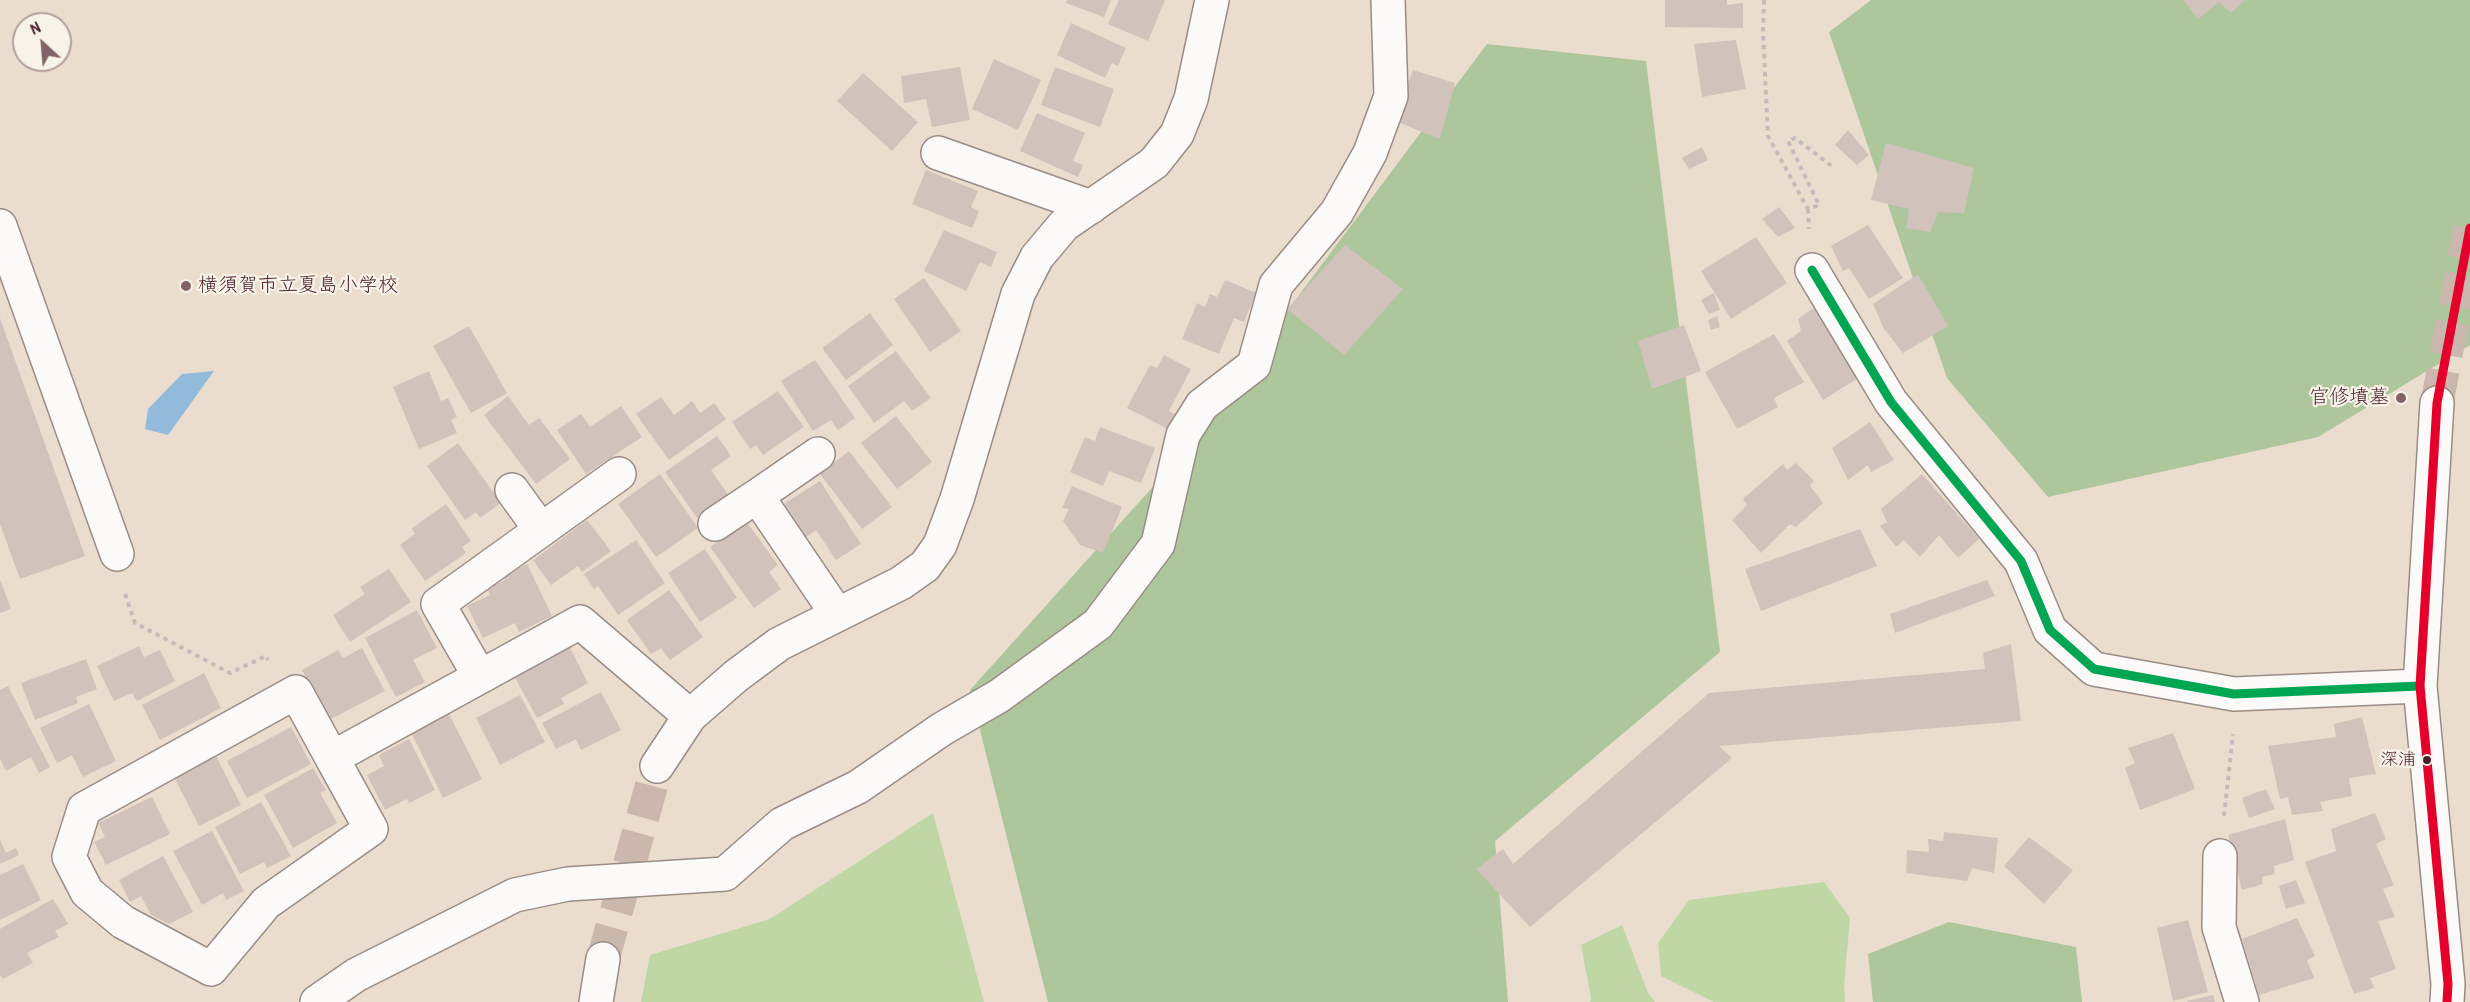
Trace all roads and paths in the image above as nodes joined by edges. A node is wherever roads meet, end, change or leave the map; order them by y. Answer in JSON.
{"nodes":[{"id":1,"x":1212,"y":0,"type":"edge"},
{"id":2,"x":1388,"y":0,"type":"edge"},
{"id":3,"x":1764,"y":0,"type":"edge"},
{"id":4,"x":938,"y":153,"type":"dead end"},
{"id":5,"x":1833,"y":167,"type":"dead end"},
{"id":6,"x":1091,"y":207,"type":"junction"},
{"id":7,"x":0,"y":226,"type":"edge"},
{"id":8,"x":1812,"y":270,"type":"dead end"},
{"id":9,"x":2437,"y":403,"type":"tunnel mouth"},
{"id":10,"x":818,"y":454,"type":"dead end"},
{"id":11,"x":620,"y":474,"type":"dead end"},
{"id":12,"x":512,"y":490,"type":"dead end"},
{"id":13,"x":757,"y":496,"type":"junction"},
{"id":14,"x":715,"y":524,"type":"dead end"},
{"id":15,"x":541,"y":530,"type":"junction"},
{"id":16,"x":117,"y":554,"type":"joint"},
{"id":17,"x":837,"y":614,"type":"junction"},
{"id":18,"x":480,"y":677,"type":"junction"},
{"id":19,"x":2420,"y":686,"type":"junction"},
{"id":20,"x":2234,"y":694,"type":"junction"},
{"id":21,"x":288,"y":697,"type":"junction"},
{"id":22,"x":690,"y":716,"type":"junction"},
{"id":23,"x":332,"y":758,"type":"junction"},
{"id":24,"x":657,"y":766,"type":"tunnel mouth"},
{"id":25,"x":2220,"y":856,"type":"joint"},
{"id":26,"x":603,"y":959,"type":"tunnel mouth"},
{"id":27,"x":317,"y":1002,"type":"edge"},
{"id":28,"x":596,"y":1002,"type":"edge"},
{"id":29,"x":2242,"y":1002,"type":"edge"},
{"id":30,"x":2447,"y":1002,"type":"edge"}],
"edges":[{"from":1,"to":6,"type":"street"},
{"from":2,"to":27,"type":"street"},
{"from":3,"to":5,"type":"path"},
{"from":4,"to":6,"type":"street"},
{"from":6,"to":17,"type":"street"},
{"from":7,"to":16,"type":"street"},
{"from":8,"to":20,"type":"street"},
{"from":9,"to":19,"type":"street"},
{"from":10,"to":13,"type":"street"},
{"from":11,"to":15,"type":"street"},
{"from":12,"to":15,"type":"street"},
{"from":13,"to":14,"type":"street"},
{"from":13,"to":17,"type":"street"},
{"from":15,"to":18,"type":"street"},
{"from":16,"to":21,"type":"path"},
{"from":17,"to":22,"type":"street"},
{"from":18,"to":22,"type":"street"},
{"from":18,"to":23,"type":"street"},
{"from":19,"to":20,"type":"street"},
{"from":19,"to":30,"type":"street"},
{"from":20,"to":25,"type":"path"},
{"from":21,"to":23,"type":"street"},
{"from":21,"to":23,"type":"street"},
{"from":22,"to":24,"type":"street"},
{"from":25,"to":29,"type":"street"},
{"from":26,"to":28,"type":"street"}]}
